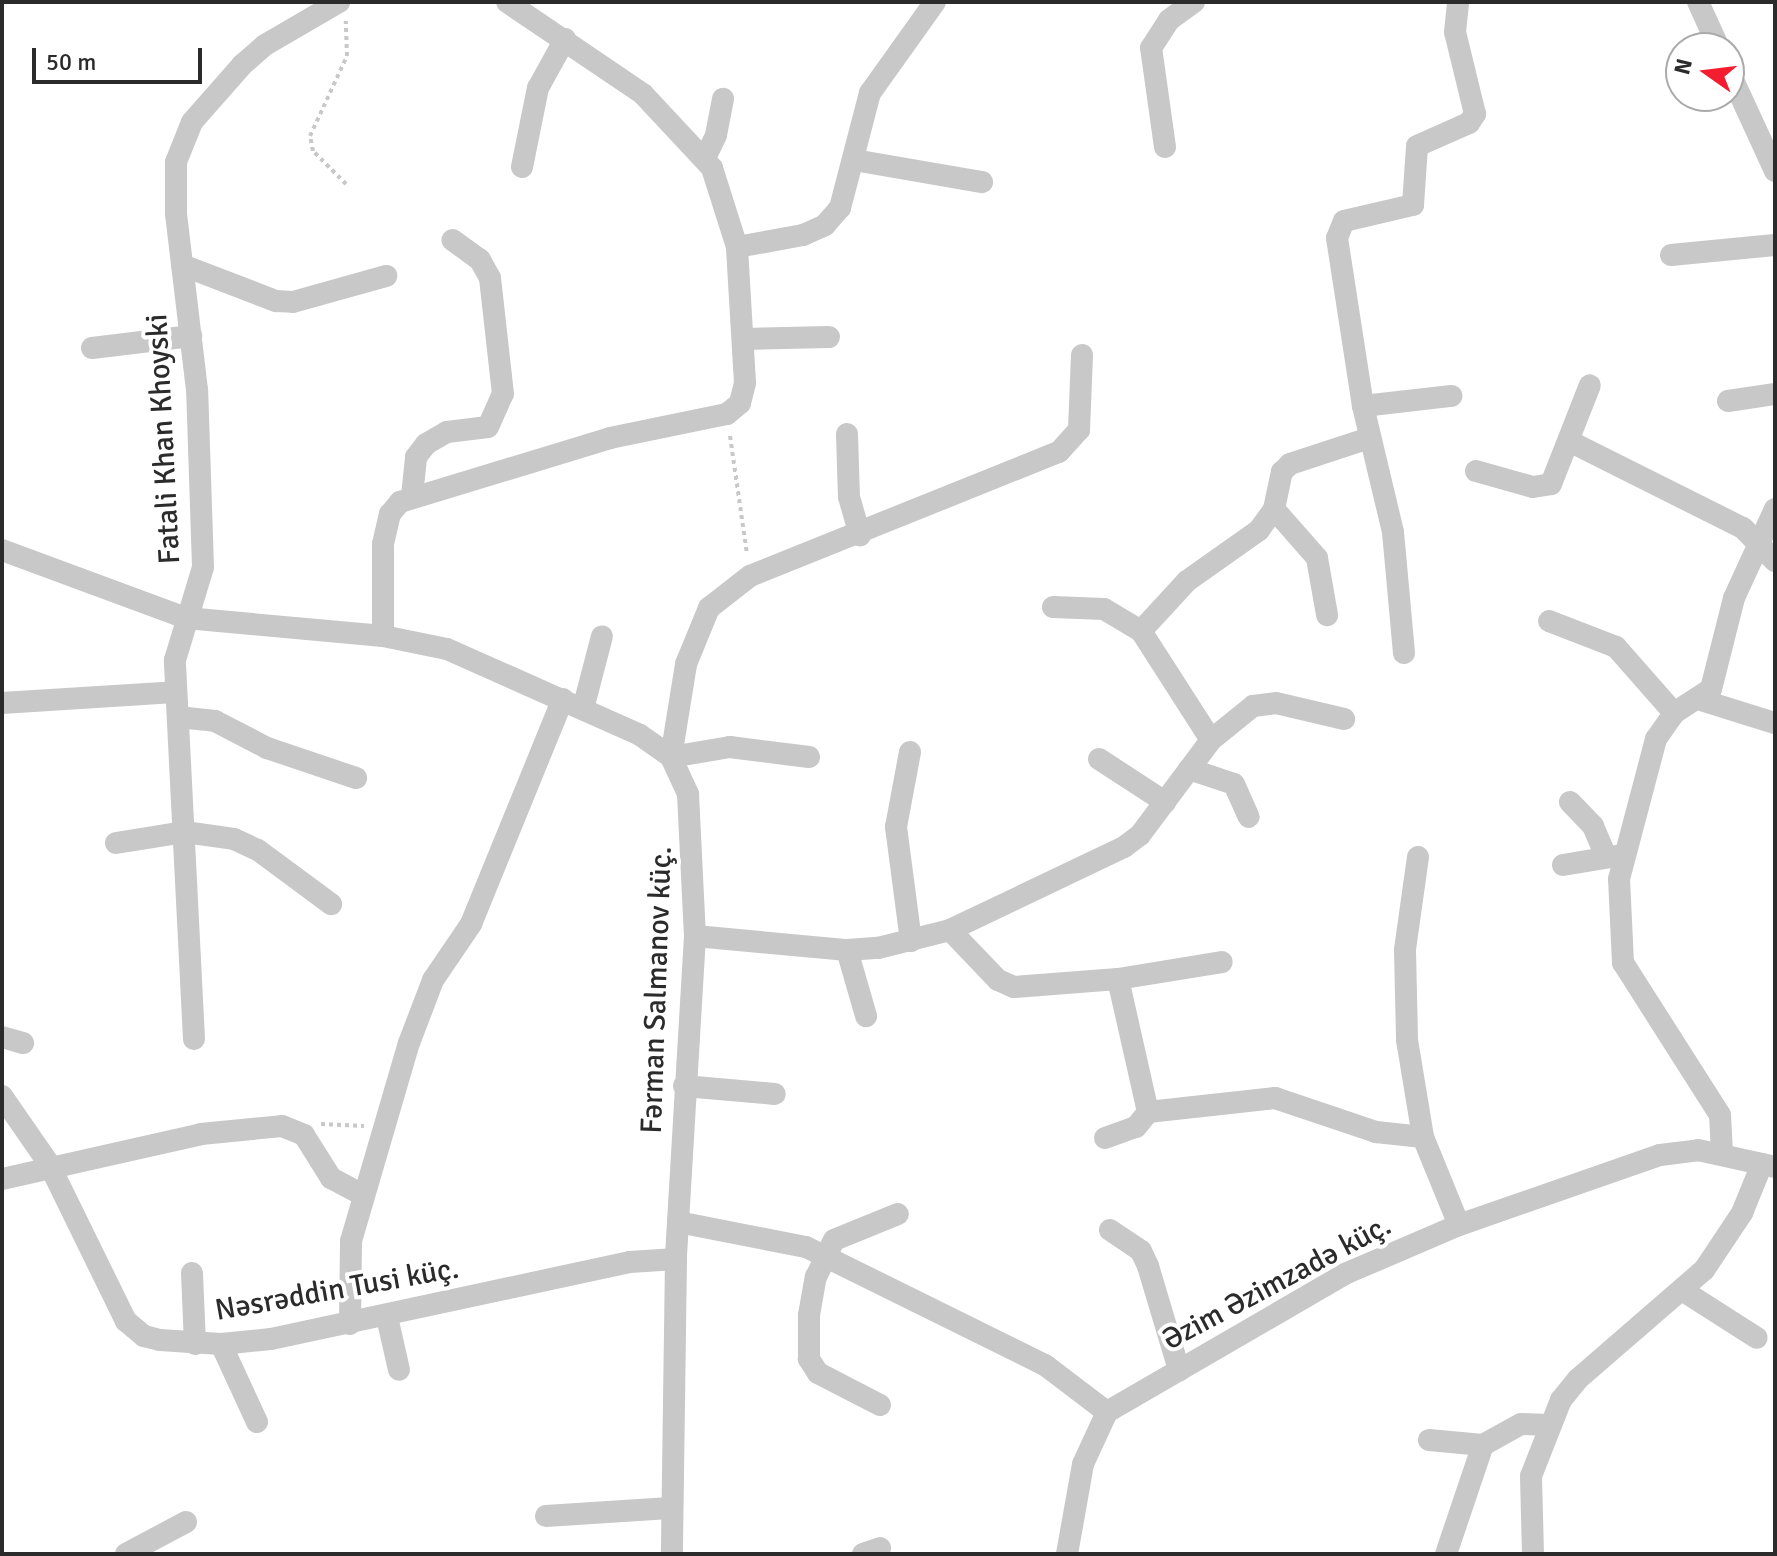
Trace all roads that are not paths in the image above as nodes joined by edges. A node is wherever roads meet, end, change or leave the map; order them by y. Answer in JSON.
{"nodes":[{"id":1,"x":339,"y":2,"type":"edge"},
{"id":2,"x":507,"y":2,"type":"edge"},
{"id":3,"x":935,"y":2,"type":"edge"},
{"id":4,"x":1194,"y":2,"type":"edge"},
{"id":5,"x":1458,"y":2,"type":"edge"},
{"id":6,"x":1698,"y":2,"type":"edge"},
{"id":7,"x":1712,"y":32,"type":"edge"},
{"id":8,"x":565,"y":39,"type":"junction"},
{"id":9,"x":723,"y":99,"type":"dead end"},
{"id":10,"x":1745,"y":106,"type":"edge"},
{"id":11,"x":1165,"y":147,"type":"dead end"},
{"id":12,"x":705,"y":158,"type":"junction"},
{"id":13,"x":854,"y":160,"type":"junction"},
{"id":14,"x":522,"y":167,"type":"dead end"},
{"id":15,"x":1775,"y":171,"type":"edge"},
{"id":16,"x":982,"y":182,"type":"dead end"},
{"id":17,"x":452,"y":240,"type":"dead end"},
{"id":18,"x":1775,"y":245,"type":"edge"},
{"id":19,"x":737,"y":247,"type":"junction"},
{"id":20,"x":1671,"y":255,"type":"dead end"},
{"id":21,"x":182,"y":265,"type":"junction"},
{"id":22,"x":386,"y":276,"type":"dead end"},
{"id":23,"x":191,"y":336,"type":"junction"},
{"id":24,"x":829,"y":337,"type":"dead end"},
{"id":25,"x":744,"y":339,"type":"junction"},
{"id":26,"x":92,"y":348,"type":"dead end"},
{"id":27,"x":1082,"y":355,"type":"dead end"},
{"id":28,"x":1590,"y":385,"type":"dead end"},
{"id":29,"x":1775,"y":394,"type":"edge"},
{"id":30,"x":1451,"y":396,"type":"dead end"},
{"id":31,"x":1728,"y":401,"type":"dead end"},
{"id":32,"x":1363,"y":406,"type":"junction"},
{"id":33,"x":847,"y":434,"type":"dead end"},
{"id":34,"x":1369,"y":438,"type":"junction"},
{"id":35,"x":1571,"y":442,"type":"junction"},
{"id":36,"x":1476,"y":471,"type":"dead end"},
{"id":37,"x":412,"y":496,"type":"junction"},
{"id":38,"x":1274,"y":509,"type":"junction"},
{"id":39,"x":1775,"y":509,"type":"edge"},
{"id":40,"x":860,"y":535,"type":"junction"},
{"id":41,"x":1759,"y":541,"type":"junction"},
{"id":42,"x":2,"y":550,"type":"edge"},
{"id":43,"x":1775,"y":561,"type":"edge"},
{"id":44,"x":1053,"y":607,"type":"dead end"},
{"id":45,"x":1327,"y":615,"type":"dead end"},
{"id":46,"x":186,"y":618,"type":"junction"},
{"id":47,"x":1549,"y":621,"type":"dead end"},
{"id":48,"x":1141,"y":631,"type":"junction"},
{"id":49,"x":383,"y":636,"type":"junction"},
{"id":50,"x":602,"y":636,"type":"dead end"},
{"id":51,"x":1404,"y":653,"type":"dead end"},
{"id":52,"x":175,"y":692,"type":"junction"},
{"id":53,"x":1701,"y":700,"type":"junction"},
{"id":54,"x":2,"y":703,"type":"edge"},
{"id":55,"x":573,"y":704,"type":"junction"},
{"id":56,"x":1674,"y":713,"type":"junction"},
{"id":57,"x":178,"y":717,"type":"junction"},
{"id":58,"x":1344,"y":719,"type":"dead end"},
{"id":59,"x":1775,"y":723,"type":"edge"},
{"id":60,"x":1211,"y":740,"type":"junction"},
{"id":61,"x":910,"y":752,"type":"dead end"},
{"id":62,"x":671,"y":757,"type":"junction"},
{"id":63,"x":809,"y":757,"type":"dead end"},
{"id":64,"x":1099,"y":759,"type":"dead end"},
{"id":65,"x":1189,"y":769,"type":"junction"},
{"id":66,"x":356,"y":778,"type":"dead end"},
{"id":67,"x":1165,"y":802,"type":"junction"},
{"id":68,"x":1570,"y":802,"type":"dead end"},
{"id":69,"x":1249,"y":817,"type":"dead end"},
{"id":70,"x":185,"y":832,"type":"junction"},
{"id":71,"x":116,"y":843,"type":"dead end"},
{"id":72,"x":1614,"y":856,"type":"junction"},
{"id":73,"x":1418,"y":857,"type":"dead end"},
{"id":74,"x":1563,"y":865,"type":"dead end"},
{"id":75,"x":331,"y":904,"type":"dead end"},
{"id":76,"x":950,"y":930,"type":"junction"},
{"id":77,"x":695,"y":936,"type":"junction"},
{"id":78,"x":911,"y":941,"type":"junction"},
{"id":79,"x":847,"y":950,"type":"junction"},
{"id":80,"x":1222,"y":962,"type":"dead end"},
{"id":81,"x":1118,"y":979,"type":"junction"},
{"id":82,"x":866,"y":1016,"type":"dead end"},
{"id":83,"x":194,"y":1039,"type":"dead end"},
{"id":84,"x":684,"y":1086,"type":"junction"},
{"id":85,"x":775,"y":1094,"type":"dead end"},
{"id":86,"x":2,"y":1096,"type":"edge"},
{"id":87,"x":1148,"y":1112,"type":"junction"},
{"id":88,"x":1423,"y":1137,"type":"junction"},
{"id":89,"x":1105,"y":1138,"type":"dead end"},
{"id":90,"x":1722,"y":1153,"type":"junction"},
{"id":91,"x":49,"y":1164,"type":"junction"},
{"id":92,"x":1769,"y":1166,"type":"edge"},
{"id":93,"x":2,"y":1179,"type":"edge"},
{"id":94,"x":361,"y":1194,"type":"junction"},
{"id":95,"x":898,"y":1214,"type":"dead end"},
{"id":96,"x":678,"y":1222,"type":"junction"},
{"id":97,"x":1459,"y":1225,"type":"junction"},
{"id":98,"x":1110,"y":1230,"type":"dead end"},
{"id":99,"x":824,"y":1255,"type":"junction"},
{"id":100,"x":676,"y":1259,"type":"junction"},
{"id":101,"x":192,"y":1273,"type":"dead end"},
{"id":102,"x":1685,"y":1292,"type":"junction"},
{"id":103,"x":387,"y":1317,"type":"junction"},
{"id":104,"x":350,"y":1324,"type":"junction"},
{"id":105,"x":1757,"y":1338,"type":"dead end"},
{"id":106,"x":195,"y":1344,"type":"junction"},
{"id":107,"x":221,"y":1344,"type":"junction"},
{"id":108,"x":399,"y":1370,"type":"dead end"},
{"id":109,"x":1179,"y":1370,"type":"junction"},
{"id":110,"x":880,"y":1405,"type":"dead end"},
{"id":111,"x":1107,"y":1412,"type":"junction"},
{"id":112,"x":257,"y":1422,"type":"dead end"},
{"id":113,"x":1547,"y":1425,"type":"junction"},
{"id":114,"x":1429,"y":1440,"type":"dead end"},
{"id":115,"x":1483,"y":1445,"type":"junction"},
{"id":116,"x":670,"y":1508,"type":"junction"},
{"id":117,"x":546,"y":1516,"type":"dead end"},
{"id":118,"x":186,"y":1522,"type":"dead end"},
{"id":119,"x":126,"y":1554,"type":"edge"},
{"id":120,"x":672,"y":1554,"type":"edge"},
{"id":121,"x":1067,"y":1554,"type":"edge"},
{"id":122,"x":1446,"y":1554,"type":"edge"},
{"id":123,"x":1533,"y":1554,"type":"edge"}],
"edges":[{"from":1,"to":21,"type":"street","name":"Fatali Khan Khoyski"},
{"from":2,"to":8,"type":"street"},
{"from":3,"to":13,"type":"street"},
{"from":4,"to":11,"type":"street"},
{"from":5,"to":32,"type":"street"},
{"from":6,"to":7,"type":"street"},
{"from":8,"to":12,"type":"street"},
{"from":8,"to":14,"type":"street"},
{"from":9,"to":12,"type":"street"},
{"from":10,"to":15,"type":"street"},
{"from":12,"to":19,"type":"street"},
{"from":13,"to":16,"type":"street"},
{"from":13,"to":19,"type":"street"},
{"from":17,"to":37,"type":"street"},
{"from":18,"to":20,"type":"street"},
{"from":19,"to":25,"type":"street"},
{"from":21,"to":22,"type":"street"},
{"from":21,"to":23,"type":"street","name":"Fatali Khan Khoyski"},
{"from":23,"to":26,"type":"street"},
{"from":23,"to":46,"type":"street","name":"Fatali Khan Khoyski"},
{"from":24,"to":25,"type":"street"},
{"from":25,"to":37,"type":"street"},
{"from":27,"to":40,"type":"street"},
{"from":28,"to":35,"type":"street"},
{"from":29,"to":31,"type":"street"},
{"from":30,"to":32,"type":"street"},
{"from":32,"to":34,"type":"street"},
{"from":33,"to":40,"type":"street"},
{"from":34,"to":38,"type":"street"},
{"from":34,"to":51,"type":"street"},
{"from":35,"to":36,"type":"street"},
{"from":35,"to":41,"type":"street"},
{"from":37,"to":49,"type":"street"},
{"from":38,"to":45,"type":"street"},
{"from":38,"to":48,"type":"street"},
{"from":39,"to":41,"type":"street"},
{"from":40,"to":62,"type":"street"},
{"from":41,"to":43,"type":"street"},
{"from":41,"to":53,"type":"street"},
{"from":42,"to":46,"type":"street"},
{"from":44,"to":48,"type":"street"},
{"from":46,"to":49,"type":"street"},
{"from":46,"to":52,"type":"street","name":"Fatali Khan Khoyski"},
{"from":47,"to":56,"type":"street"},
{"from":48,"to":60,"type":"street"},
{"from":49,"to":55,"type":"street"},
{"from":50,"to":55,"type":"street"},
{"from":52,"to":54,"type":"street"},
{"from":52,"to":57,"type":"street","name":"Fatali Khan Khoyski"},
{"from":53,"to":56,"type":"street"},
{"from":53,"to":59,"type":"street"},
{"from":55,"to":62,"type":"street"},
{"from":55,"to":94,"type":"street"},
{"from":56,"to":72,"type":"street"},
{"from":57,"to":66,"type":"street"},
{"from":57,"to":70,"type":"street","name":"Fatali Khan Khoyski"},
{"from":58,"to":60,"type":"street"},
{"from":60,"to":65,"type":"street"},
{"from":61,"to":78,"type":"street"},
{"from":62,"to":63,"type":"street"},
{"from":62,"to":77,"type":"street","name":"Fərman Salmanov küç."},
{"from":64,"to":67,"type":"street"},
{"from":65,"to":67,"type":"street"},
{"from":65,"to":69,"type":"street"},
{"from":67,"to":76,"type":"street"},
{"from":68,"to":72,"type":"street"},
{"from":70,"to":71,"type":"street"},
{"from":70,"to":75,"type":"street"},
{"from":70,"to":83,"type":"street","name":"Fatali Khan Khoyski"},
{"from":72,"to":74,"type":"street"},
{"from":72,"to":90,"type":"street"},
{"from":73,"to":88,"type":"street"},
{"from":76,"to":78,"type":"street"},
{"from":76,"to":81,"type":"street"},
{"from":77,"to":79,"type":"street"},
{"from":77,"to":84,"type":"street","name":"Fərman Salmanov küç."},
{"from":78,"to":79,"type":"street"},
{"from":79,"to":82,"type":"street"},
{"from":80,"to":81,"type":"street"},
{"from":81,"to":87,"type":"street"},
{"from":84,"to":85,"type":"street"},
{"from":84,"to":96,"type":"street","name":"Fərman Salmanov küç."},
{"from":86,"to":91,"type":"street","name":"Nəsrəddin Tusi küç."},
{"from":87,"to":88,"type":"street"},
{"from":87,"to":89,"type":"street"},
{"from":88,"to":97,"type":"street"},
{"from":90,"to":92,"type":"street","name":"Əzim Əzimzadə küç."},
{"from":90,"to":97,"type":"street","name":"Əzim Əzimzadə küç."},
{"from":91,"to":93,"type":"street"},
{"from":91,"to":94,"type":"street"},
{"from":91,"to":106,"type":"street","name":"Nəsrəddin Tusi küç."},
{"from":92,"to":102,"type":"street"},
{"from":94,"to":104,"type":"street"},
{"from":95,"to":99,"type":"street"},
{"from":96,"to":99,"type":"street"},
{"from":96,"to":100,"type":"street","name":"Fərman Salmanov küç."},
{"from":97,"to":109,"type":"street","name":"Əzim Əzimzadə küç."},
{"from":98,"to":109,"type":"street"},
{"from":99,"to":110,"type":"street"},
{"from":99,"to":111,"type":"street"},
{"from":100,"to":103,"type":"street","name":"Nəsrəddin Tusi küç."},
{"from":100,"to":116,"type":"street","name":"Fərman Salmanov küç."},
{"from":101,"to":106,"type":"street"},
{"from":102,"to":105,"type":"street"},
{"from":102,"to":113,"type":"street"},
{"from":103,"to":104,"type":"street","name":"Nəsrəddin Tusi küç."},
{"from":103,"to":108,"type":"street"},
{"from":104,"to":107,"type":"street","name":"Nəsrəddin Tusi küç."},
{"from":106,"to":107,"type":"street","name":"Nəsrəddin Tusi küç."},
{"from":107,"to":112,"type":"street"},
{"from":109,"to":111,"type":"street","name":"Əzim Əzimzadə küç."},
{"from":111,"to":121,"type":"street"},
{"from":113,"to":115,"type":"street"},
{"from":113,"to":123,"type":"street"},
{"from":114,"to":115,"type":"street"},
{"from":115,"to":122,"type":"street"},
{"from":116,"to":117,"type":"street"},
{"from":116,"to":120,"type":"street","name":"Fərman Salmanov küç."},
{"from":118,"to":119,"type":"street"}]}
